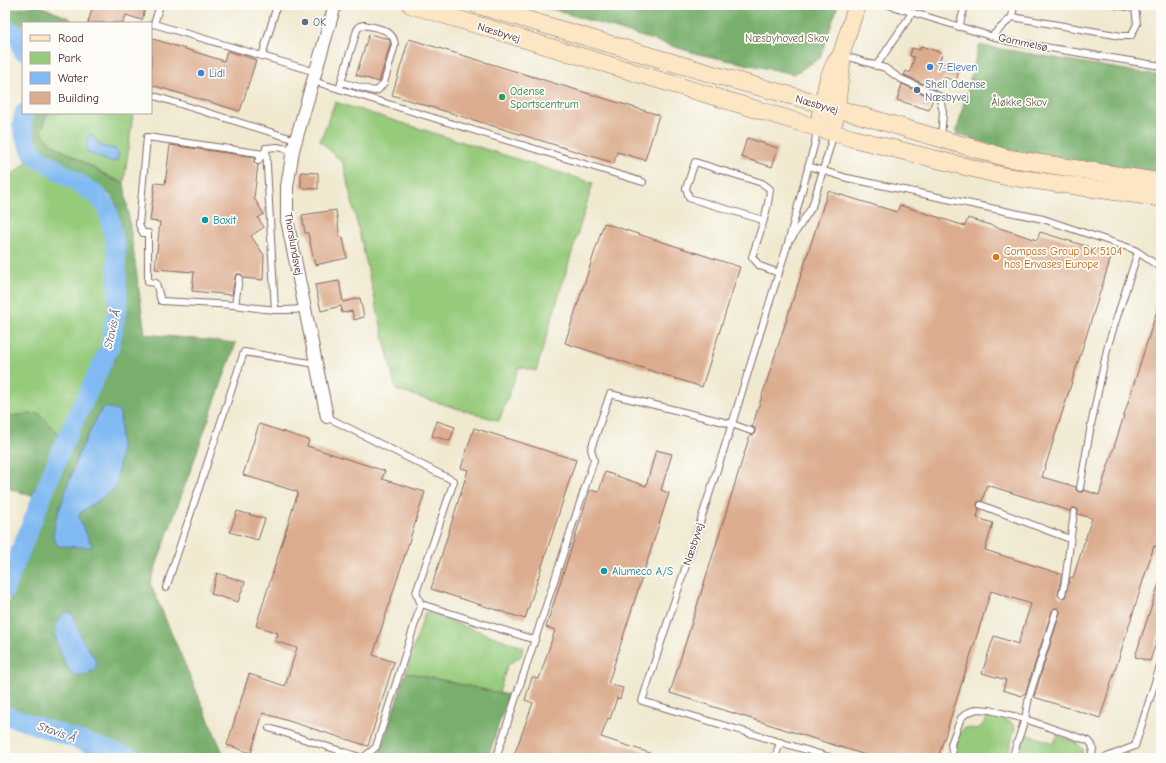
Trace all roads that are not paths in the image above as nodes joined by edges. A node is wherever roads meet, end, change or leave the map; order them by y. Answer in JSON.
{"nodes":[{"id":1,"x":160,"y":5,"type":"edge"},
{"id":2,"x":277,"y":5,"type":"edge"},
{"id":3,"x":335,"y":5,"type":"edge"},
{"id":4,"x":411,"y":5,"type":"edge"},
{"id":5,"x":477,"y":5,"type":"edge"},
{"id":6,"x":857,"y":5,"type":"edge"},
{"id":7,"x":888,"y":5,"type":"edge"},
{"id":8,"x":966,"y":5,"type":"edge"},
{"id":9,"x":1014,"y":5,"type":"edge"},
{"id":10,"x":1115,"y":5,"type":"edge"},
{"id":11,"x":912,"y":13,"type":"junction"},
{"id":12,"x":1012,"y":17,"type":"junction"},
{"id":13,"x":152,"y":24,"type":"edge"},
{"id":14,"x":959,"y":27,"type":"junction"},
{"id":15,"x":992,"y":36,"type":"junction"},
{"id":16,"x":842,"y":55,"type":"junction"},
{"id":17,"x":262,"y":56,"type":"junction"},
{"id":18,"x":876,"y":66,"type":"junction"},
{"id":19,"x":1161,"y":66,"type":"edge"},
{"id":20,"x":314,"y":77,"type":"junction"},
{"id":21,"x":341,"y":85,"type":"junction"},
{"id":22,"x":152,"y":96,"type":"edge"},
{"id":23,"x":827,"y":119,"type":"junction"},
{"id":24,"x":941,"y":140,"type":"junction"},
{"id":25,"x":294,"y":145,"type":"junction"},
{"id":26,"x":265,"y":151,"type":"junction"},
{"id":27,"x":258,"y":161,"type":"dead end"},
{"id":28,"x":808,"y":166,"type":"junction"},
{"id":29,"x":823,"y":171,"type":"junction"},
{"id":30,"x":643,"y":182,"type":"dead end"},
{"id":31,"x":1161,"y":182,"type":"edge"},
{"id":32,"x":1161,"y":198,"type":"edge"},
{"id":33,"x":763,"y":220,"type":"junction"},
{"id":34,"x":788,"y":243,"type":"junction"},
{"id":35,"x":1138,"y":252,"type":"junction"},
{"id":36,"x":1161,"y":268,"type":"edge"},
{"id":37,"x":779,"y":273,"type":"junction"},
{"id":38,"x":239,"y":278,"type":"dead end"},
{"id":39,"x":236,"y":305,"type":"junction"},
{"id":40,"x":306,"y":308,"type":"junction"},
{"id":41,"x":275,"y":310,"type":"junction"},
{"id":42,"x":316,"y":364,"type":"junction"},
{"id":43,"x":327,"y":417,"type":"joint"},
{"id":44,"x":732,"y":424,"type":"junction"},
{"id":45,"x":751,"y":431,"type":"dead end"},
{"id":46,"x":1080,"y":488,"type":"dead end"},
{"id":47,"x":980,"y":505,"type":"dead end"},
{"id":48,"x":1074,"y":512,"type":"dead end"},
{"id":49,"x":1070,"y":540,"type":"junction"},
{"id":50,"x":166,"y":588,"type":"dead end"},
{"id":51,"x":1062,"y":594,"type":"dead end"},
{"id":52,"x":421,"y":604,"type":"junction"},
{"id":53,"x":1056,"y":612,"type":"dead end"},
{"id":54,"x":535,"y":640,"type":"junction"},
{"id":55,"x":1161,"y":663,"type":"edge"},
{"id":56,"x":1025,"y":719,"type":"junction"},
{"id":57,"x":269,"y":728,"type":"dead end"},
{"id":58,"x":780,"y":742,"type":"junction"},
{"id":59,"x":363,"y":758,"type":"edge"},
{"id":60,"x":496,"y":758,"type":"edge"},
{"id":61,"x":775,"y":758,"type":"edge"},
{"id":62,"x":833,"y":758,"type":"edge"},
{"id":63,"x":954,"y":758,"type":"edge"},
{"id":64,"x":1012,"y":758,"type":"edge"},
{"id":65,"x":1090,"y":758,"type":"edge"},
{"id":66,"x":1104,"y":758,"type":"edge"}],
"edges":[{"from":1,"to":13,"type":"lane"},
{"from":2,"to":17,"type":"lane"},
{"from":3,"to":20,"type":"street","name":"Thorslundsvej"},
{"from":4,"to":23,"type":"street","name":"Næsbyvej"},
{"from":5,"to":23,"type":"street","name":"Næsbyvej"},
{"from":6,"to":16,"type":"street"},
{"from":7,"to":11,"type":"lane","name":"Gammelsø"},
{"from":8,"to":14,"type":"lane"},
{"from":9,"to":12,"type":"lane"},
{"from":10,"to":12,"type":"lane"},
{"from":11,"to":14,"type":"lane","name":"Gammelsø"},
{"from":11,"to":18,"type":"lane"},
{"from":12,"to":15,"type":"lane"},
{"from":13,"to":17,"type":"lane"},
{"from":14,"to":15,"type":"lane","name":"Gammelsø"},
{"from":15,"to":19,"type":"lane","name":"Gammelsø"},
{"from":16,"to":18,"type":"lane"},
{"from":16,"to":23,"type":"street"},
{"from":17,"to":20,"type":"lane"},
{"from":18,"to":24,"type":"lane"},
{"from":20,"to":21,"type":"lane"},
{"from":20,"to":25,"type":"street","name":"Thorslundsvej"},
{"from":21,"to":21,"type":"lane"},
{"from":21,"to":30,"type":"lane"},
{"from":22,"to":25,"type":"lane"},
{"from":23,"to":24,"type":"street","name":"Næsbyvej"},
{"from":23,"to":28,"type":"lane","name":"Næsbyvej"},
{"from":23,"to":29,"type":"lane","name":"Næsbyvej"},
{"from":23,"to":32,"type":"street","name":"Næsbyvej"},
{"from":24,"to":31,"type":"street","name":"Næsbyvej"},
{"from":25,"to":26,"type":"lane"},
{"from":25,"to":40,"type":"street","name":"Thorslundsvej"},
{"from":26,"to":27,"type":"lane"},
{"from":26,"to":39,"type":"lane"},
{"from":26,"to":41,"type":"lane"},
{"from":28,"to":29,"type":"lane"},
{"from":28,"to":34,"type":"lane","name":"Næsbyvej"},
{"from":29,"to":34,"type":"lane","name":"Næsbyvej"},
{"from":29,"to":35,"type":"lane"},
{"from":33,"to":33,"type":"lane"},
{"from":33,"to":37,"type":"lane"},
{"from":34,"to":37,"type":"lane","name":"Næsbyvej"},
{"from":35,"to":36,"type":"lane"},
{"from":35,"to":46,"type":"lane"},
{"from":37,"to":44,"type":"lane","name":"Næsbyvej"},
{"from":38,"to":39,"type":"lane"},
{"from":39,"to":41,"type":"lane"},
{"from":40,"to":41,"type":"lane"},
{"from":40,"to":42,"type":"street","name":"Thorslundsvej"},
{"from":42,"to":43,"type":"street","name":"Thorslundsvej"},
{"from":42,"to":50,"type":"lane"},
{"from":43,"to":52,"type":"lane"},
{"from":44,"to":45,"type":"lane"},
{"from":44,"to":54,"type":"lane"},
{"from":44,"to":58,"type":"lane","name":"Næsbyvej"},
{"from":47,"to":49,"type":"lane"},
{"from":48,"to":49,"type":"lane"},
{"from":49,"to":51,"type":"lane"},
{"from":52,"to":54,"type":"lane"},
{"from":52,"to":59,"type":"lane"},
{"from":53,"to":56,"type":"lane"},
{"from":54,"to":60,"type":"lane"},
{"from":55,"to":66,"type":"lane"},
{"from":56,"to":63,"type":"lane"},
{"from":56,"to":64,"type":"lane"},
{"from":56,"to":65,"type":"lane"},
{"from":57,"to":59,"type":"lane"},
{"from":58,"to":61,"type":"lane"},
{"from":58,"to":62,"type":"lane","name":"Næsbyvej"}]}
